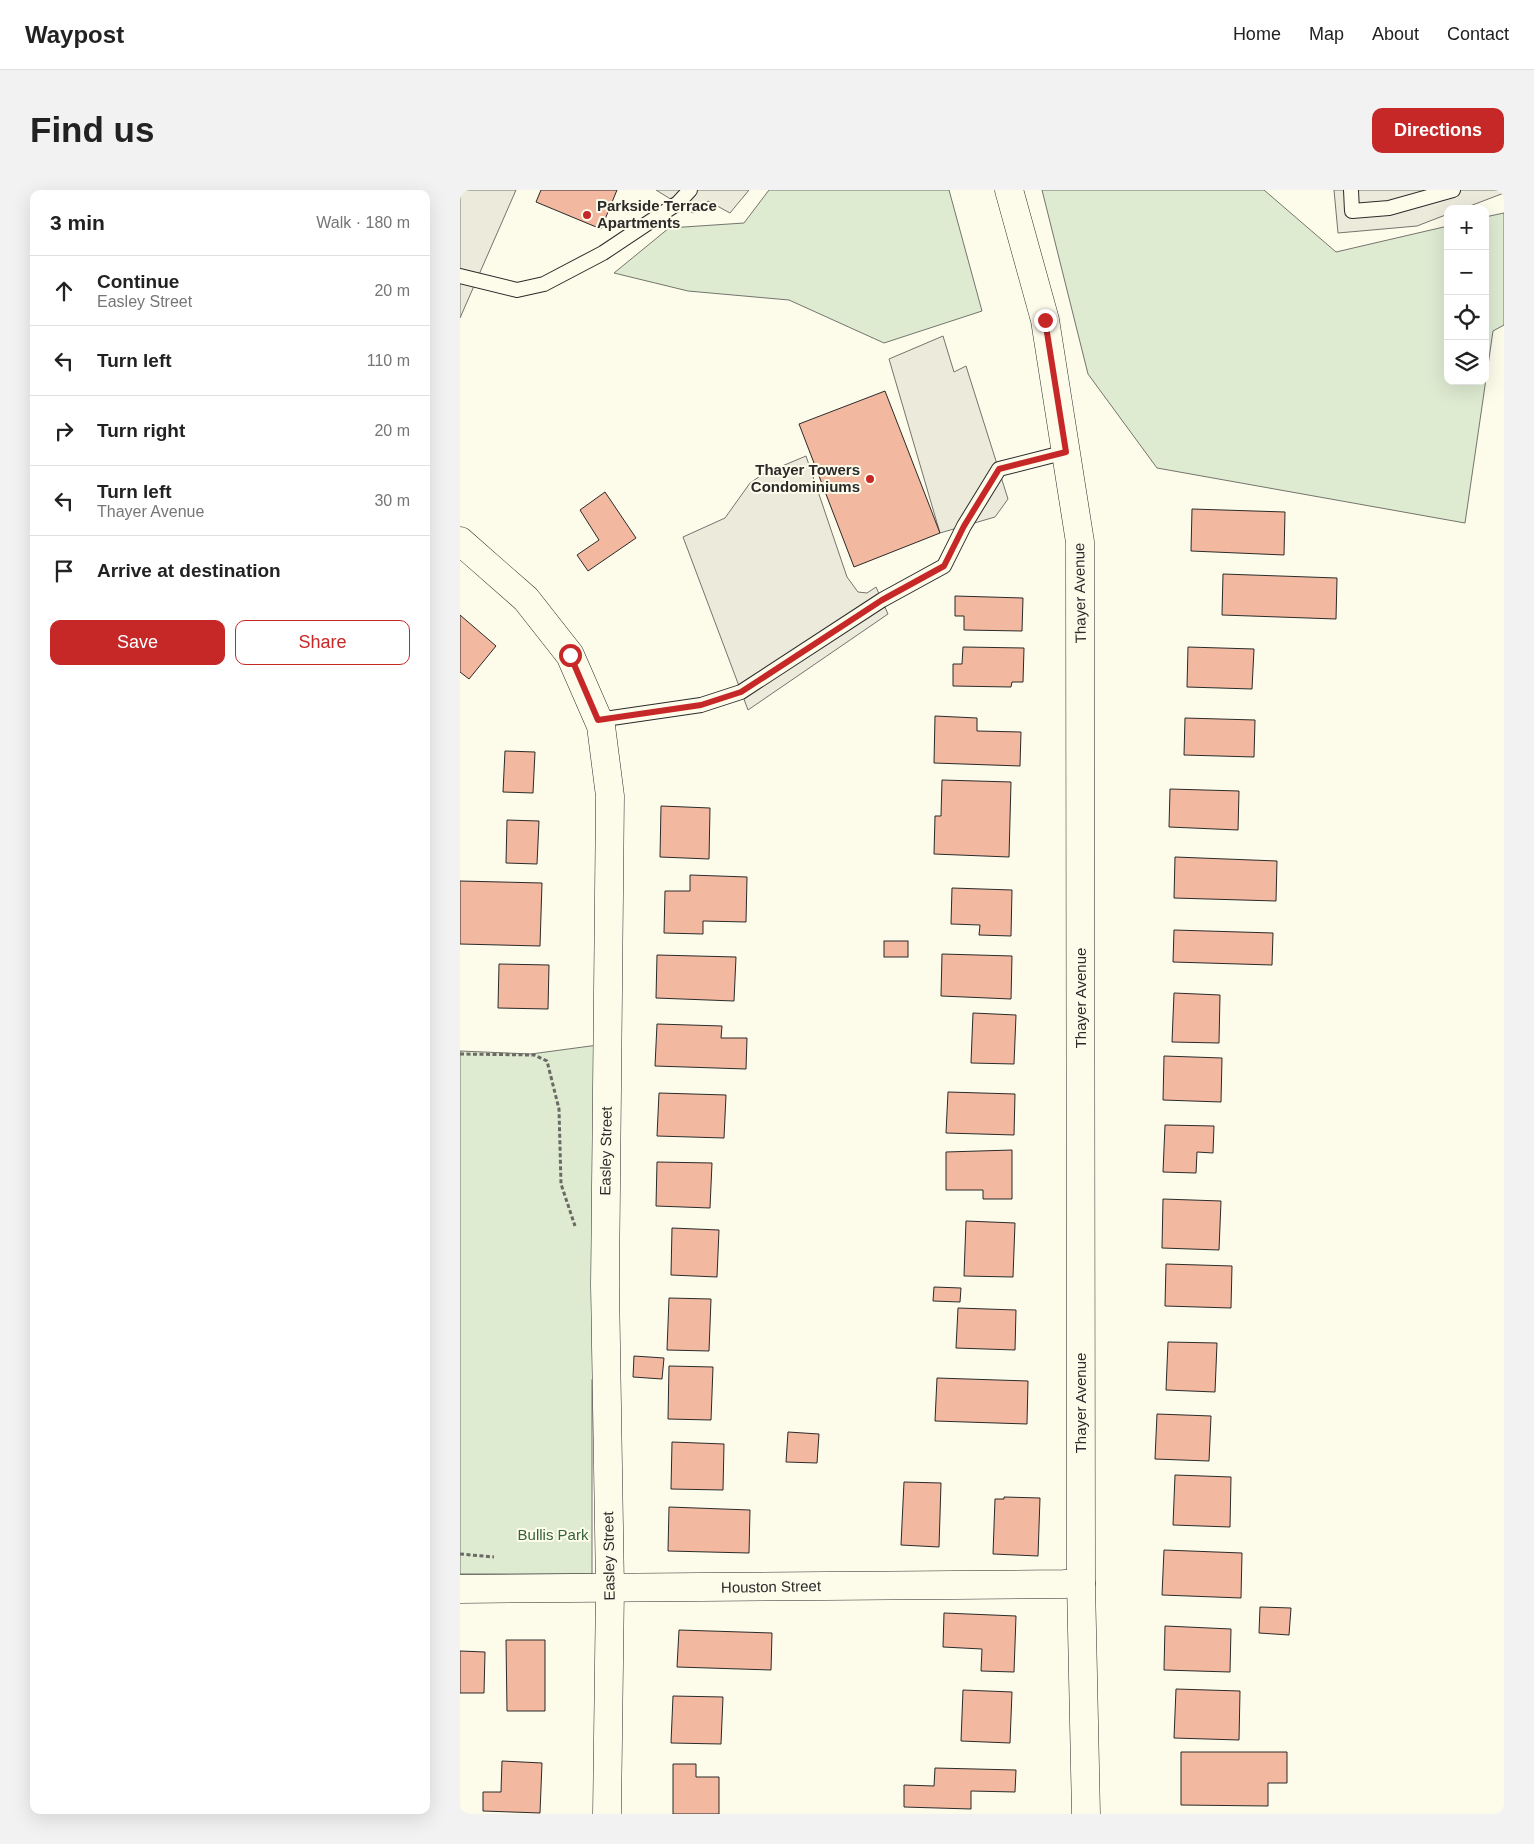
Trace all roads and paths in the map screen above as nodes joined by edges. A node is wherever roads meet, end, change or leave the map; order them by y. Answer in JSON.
{"nodes":[{"id":1,"x":690,"y":190,"type":"edge"},
{"id":2,"x":1009,"y":190,"type":"edge"},
{"id":3,"x":1351,"y":190,"type":"edge"},
{"id":4,"x":1453,"y":190,"type":"edge"},
{"id":5,"x":460,"y":276,"type":"edge"},
{"id":6,"x":1066,"y":452,"type":"junction"},
{"id":7,"x":460,"y":541,"type":"edge"},
{"id":8,"x":598,"y":720,"type":"junction"},
{"id":9,"x":460,"y":1054,"type":"edge"},
{"id":10,"x":576,"y":1230,"type":"dead end"},
{"id":11,"x":460,"y":1554,"type":"edge"},
{"id":12,"x":498,"y":1557,"type":"dead end"},
{"id":13,"x":1081,"y":1582,"type":"junction"},
{"id":14,"x":610,"y":1588,"type":"junction"},
{"id":15,"x":460,"y":1589,"type":"edge"},
{"id":16,"x":607,"y":1814,"type":"edge"},
{"id":17,"x":1086,"y":1814,"type":"edge"}],
"edges":[{"from":1,"to":5,"type":"lane"},
{"from":2,"to":6,"type":"street","name":"Thayer Avenue"},
{"from":3,"to":4,"type":"lane"},
{"from":6,"to":8,"type":"lane"},
{"from":6,"to":13,"type":"street","name":"Thayer Avenue"},
{"from":7,"to":8,"type":"street","name":"Easley Street"},
{"from":8,"to":14,"type":"street","name":"Easley Street"},
{"from":9,"to":10,"type":"path"},
{"from":11,"to":12,"type":"path"},
{"from":13,"to":14,"type":"street","name":"Houston Street"},
{"from":13,"to":17,"type":"street","name":"Thayer Avenue"},
{"from":14,"to":15,"type":"street","name":"Houston Street"},
{"from":14,"to":16,"type":"street","name":"Easley Street"}]}
